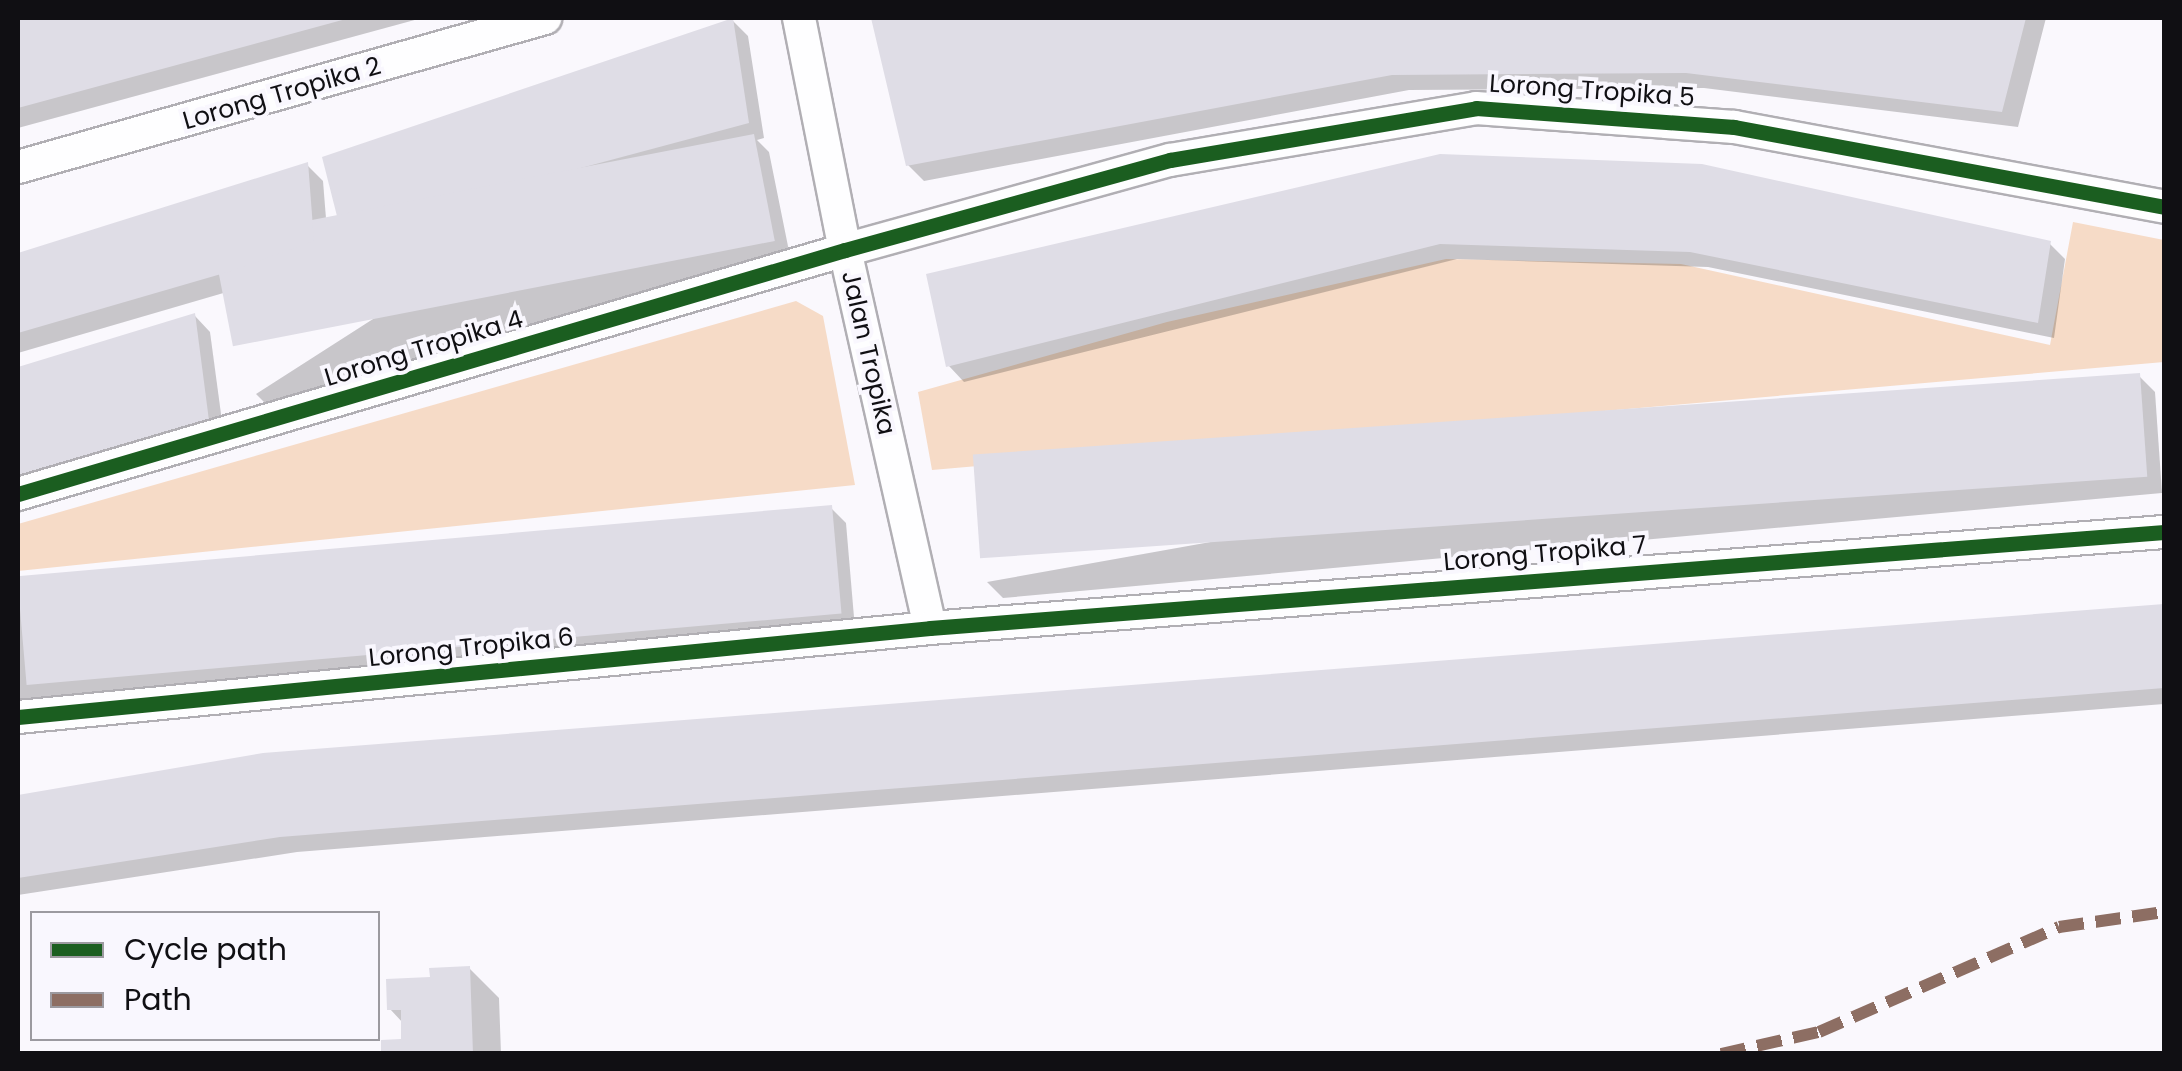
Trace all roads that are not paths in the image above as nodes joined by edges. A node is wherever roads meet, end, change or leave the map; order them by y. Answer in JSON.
{"nodes":[{"id":1,"x":546,"y":18,"type":"edge"},
{"id":2,"x":799,"y":18,"type":"edge"},
{"id":3,"x":18,"y":167,"type":"edge"},
{"id":4,"x":2164,"y":207,"type":"edge"},
{"id":5,"x":845,"y":250,"type":"junction"},
{"id":6,"x":18,"y":494,"type":"edge"},
{"id":7,"x":2164,"y":532,"type":"edge"},
{"id":8,"x":930,"y":628,"type":"junction"},
{"id":9,"x":18,"y":717,"type":"edge"}],
"edges":[{"from":1,"to":3,"type":"street","name":"Lorong Tropika 2"},
{"from":2,"to":5,"type":"street","name":"Jalan Tropika"},
{"from":4,"to":5,"type":"street","name":"Lorong Tropika 5"},
{"from":5,"to":6,"type":"street","name":"Lorong Tropika 4"},
{"from":5,"to":8,"type":"street","name":"Jalan Tropika"},
{"from":7,"to":8,"type":"street","name":"Lorong Tropika 7"},
{"from":8,"to":9,"type":"street","name":"Lorong Tropika 6"}]}
